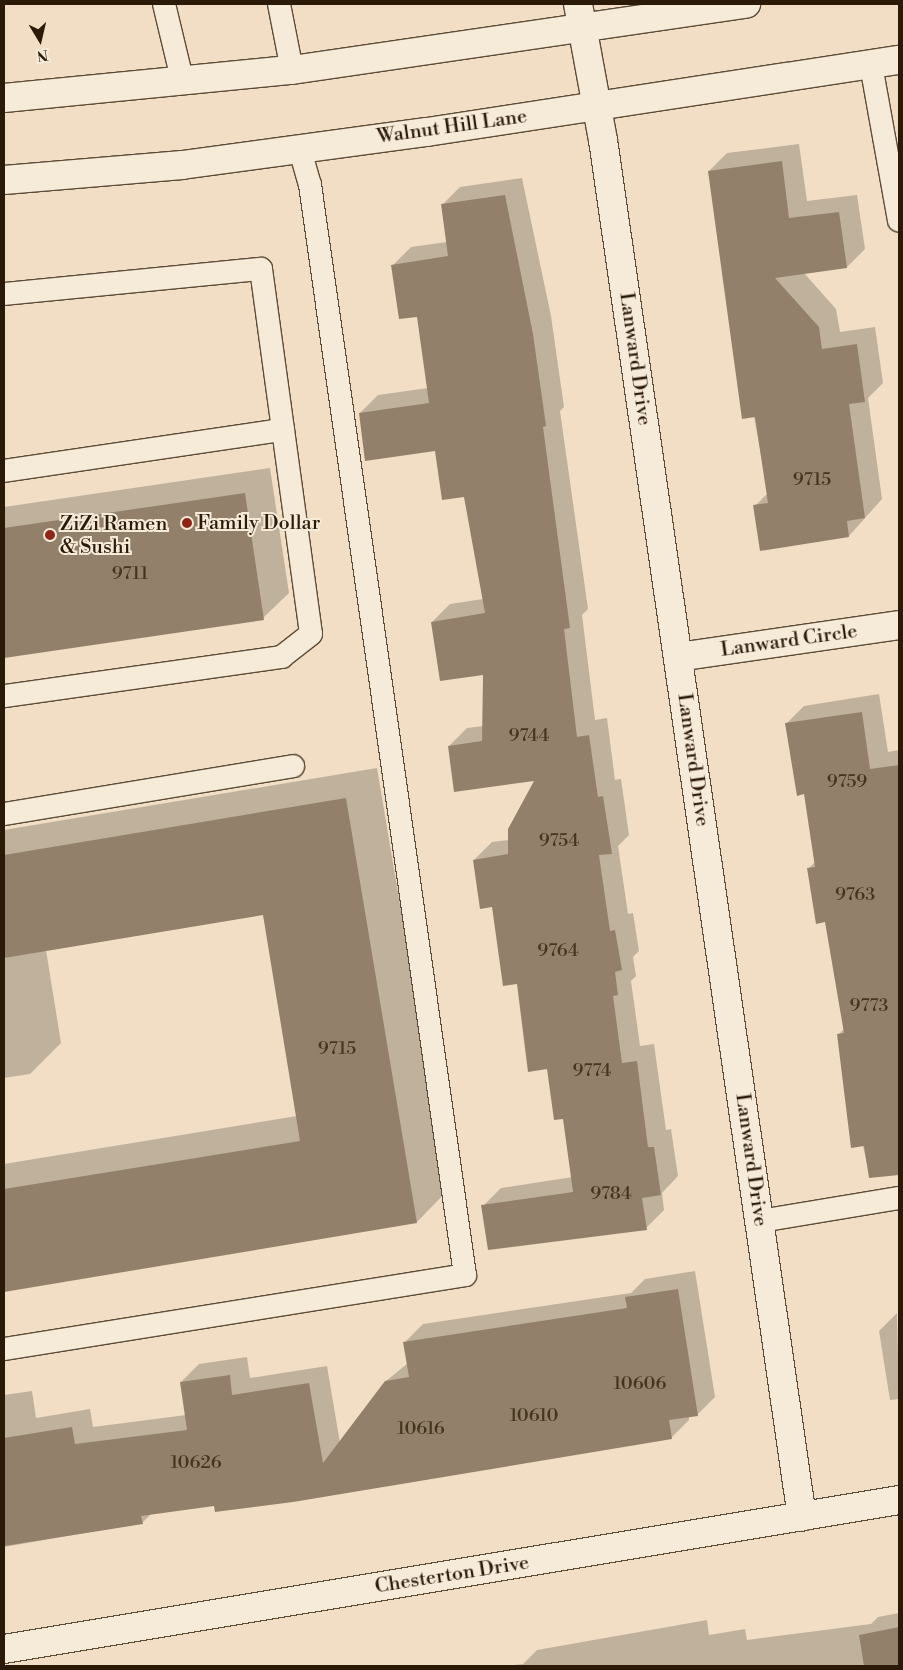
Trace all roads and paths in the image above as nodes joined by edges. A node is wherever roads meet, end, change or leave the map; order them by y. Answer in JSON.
{"nodes":[{"id":1,"x":164,"y":4,"type":"edge"},
{"id":2,"x":279,"y":4,"type":"edge"},
{"id":3,"x":746,"y":4,"type":"edge"},
{"id":4,"x":580,"y":16,"type":"edge"},
{"id":5,"x":899,"y":60,"type":"edge"},
{"id":6,"x":871,"y":64,"type":"junction"},
{"id":7,"x":292,"y":70,"type":"junction"},
{"id":8,"x":183,"y":83,"type":"junction"},
{"id":9,"x":4,"y":98,"type":"edge"},
{"id":10,"x":597,"y":104,"type":"junction"},
{"id":11,"x":300,"y":149,"type":"junction"},
{"id":12,"x":4,"y":180,"type":"edge"},
{"id":13,"x":899,"y":220,"type":"edge"},
{"id":14,"x":4,"y":294,"type":"edge"},
{"id":15,"x":284,"y":430,"type":"junction"},
{"id":16,"x":4,"y":471,"type":"edge"},
{"id":17,"x":899,"y":625,"type":"edge"},
{"id":18,"x":678,"y":657,"type":"junction"},
{"id":19,"x":4,"y":696,"type":"edge"},
{"id":20,"x":293,"y":766,"type":"dead end"},
{"id":21,"x":4,"y":814,"type":"edge"},
{"id":22,"x":899,"y":1198,"type":"edge"},
{"id":23,"x":760,"y":1221,"type":"junction"},
{"id":24,"x":4,"y":1349,"type":"edge"},
{"id":25,"x":899,"y":1500,"type":"edge"},
{"id":26,"x":802,"y":1517,"type":"junction"},
{"id":27,"x":4,"y":1648,"type":"edge"}],
"edges":[{"from":1,"to":8,"type":"lane"},
{"from":2,"to":7,"type":"lane"},
{"from":3,"to":4,"type":"street"},
{"from":4,"to":7,"type":"street"},
{"from":4,"to":10,"type":"street","name":"Lanward Drive"},
{"from":5,"to":6,"type":"street","name":"Walnut Hill Lane"},
{"from":6,"to":10,"type":"street","name":"Walnut Hill Lane"},
{"from":6,"to":13,"type":"lane"},
{"from":7,"to":8,"type":"street"},
{"from":8,"to":9,"type":"street"},
{"from":10,"to":11,"type":"street","name":"Walnut Hill Lane"},
{"from":10,"to":18,"type":"street","name":"Lanward Drive"},
{"from":11,"to":12,"type":"street","name":"Walnut Hill Lane"},
{"from":11,"to":24,"type":"lane"},
{"from":14,"to":15,"type":"lane"},
{"from":15,"to":16,"type":"lane"},
{"from":15,"to":19,"type":"lane"},
{"from":17,"to":18,"type":"street","name":"Lanward Circle"},
{"from":18,"to":23,"type":"street","name":"Lanward Drive"},
{"from":20,"to":21,"type":"lane"},
{"from":22,"to":23,"type":"lane"},
{"from":23,"to":26,"type":"street","name":"Lanward Drive"},
{"from":25,"to":26,"type":"street","name":"Chesterton Drive"},
{"from":26,"to":27,"type":"street","name":"Chesterton Drive"}]}
